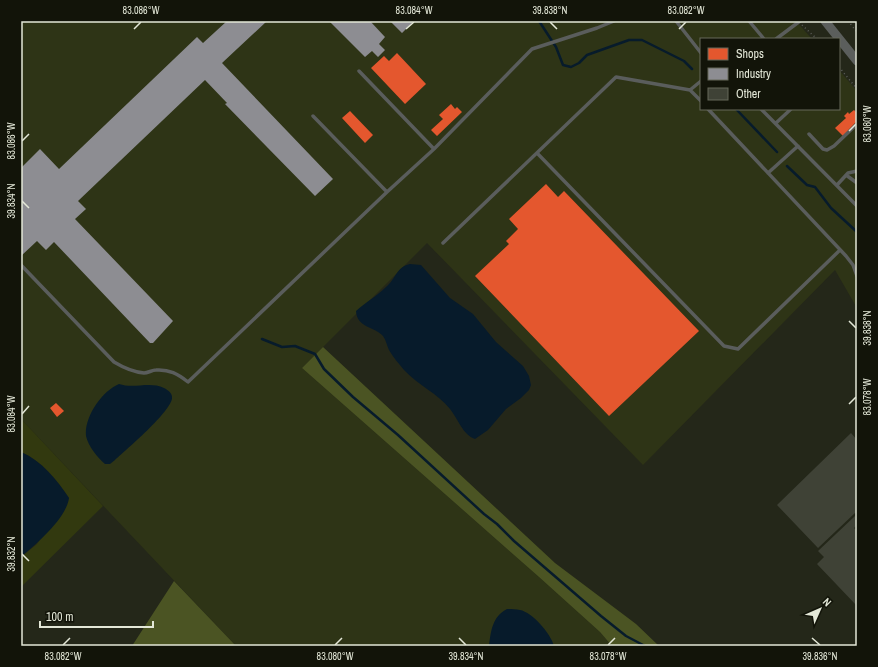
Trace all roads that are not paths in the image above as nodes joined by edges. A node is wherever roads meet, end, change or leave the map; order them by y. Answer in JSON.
{"nodes":[{"id":1,"x":614,"y":21,"type":"edge"},
{"id":2,"x":676,"y":21,"type":"edge"},
{"id":3,"x":749,"y":21,"type":"edge"},
{"id":4,"x":825,"y":21,"type":"edge"},
{"id":5,"x":799,"y":22,"type":"edge"},
{"id":6,"x":763,"y":38,"type":"edge"},
{"id":7,"x":777,"y":38,"type":"edge"},
{"id":8,"x":839,"y":38,"type":"edge"},
{"id":9,"x":840,"y":40,"type":"edge"},
{"id":10,"x":700,"y":52,"type":"edge"},
{"id":11,"x":857,"y":61,"type":"edge"},
{"id":12,"x":359,"y":71,"type":"dead end"},
{"id":13,"x":700,"y":82,"type":"edge"},
{"id":14,"x":690,"y":90,"type":"junction"},
{"id":15,"x":700,"y":100,"type":"edge"},
{"id":16,"x":709,"y":110,"type":"edge"},
{"id":17,"x":762,"y":110,"type":"edge"},
{"id":18,"x":790,"y":110,"type":"edge"},
{"id":19,"x":313,"y":116,"type":"dead end"},
{"id":20,"x":776,"y":123,"type":"junction"},
{"id":21,"x":857,"y":124,"type":"edge"},
{"id":22,"x":809,"y":134,"type":"dead end"},
{"id":23,"x":798,"y":146,"type":"junction"},
{"id":24,"x":434,"y":149,"type":"junction"},
{"id":25,"x":537,"y":153,"type":"junction"},
{"id":26,"x":857,"y":171,"type":"edge"},
{"id":27,"x":768,"y":173,"type":"junction"},
{"id":28,"x":846,"y":175,"type":"junction"},
{"id":29,"x":857,"y":183,"type":"edge"},
{"id":30,"x":836,"y":185,"type":"junction"},
{"id":31,"x":387,"y":192,"type":"junction"},
{"id":32,"x":857,"y":206,"type":"edge"},
{"id":33,"x":443,"y":243,"type":"dead end"},
{"id":34,"x":840,"y":250,"type":"junction"},
{"id":35,"x":21,"y":265,"type":"edge"},
{"id":36,"x":857,"y":276,"type":"edge"}],
"edges":[{"from":1,"to":24,"type":"lane"},
{"from":2,"to":10,"type":"lane"},
{"from":3,"to":6,"type":"lane"},
{"from":4,"to":8,"type":"main road"},
{"from":5,"to":7,"type":"lane"},
{"from":9,"to":11,"type":"main road"},
{"from":12,"to":24,"type":"lane"},
{"from":13,"to":14,"type":"lane"},
{"from":14,"to":15,"type":"lane"},
{"from":14,"to":25,"type":"lane"},
{"from":16,"to":27,"type":"lane"},
{"from":17,"to":20,"type":"lane"},
{"from":18,"to":20,"type":"lane"},
{"from":19,"to":31,"type":"lane"},
{"from":20,"to":23,"type":"lane"},
{"from":21,"to":22,"type":"lane"},
{"from":23,"to":27,"type":"lane"},
{"from":23,"to":30,"type":"lane"},
{"from":24,"to":31,"type":"lane"},
{"from":25,"to":33,"type":"lane"},
{"from":25,"to":34,"type":"lane"},
{"from":26,"to":28,"type":"lane"},
{"from":27,"to":34,"type":"lane"},
{"from":28,"to":29,"type":"lane"},
{"from":28,"to":30,"type":"lane"},
{"from":30,"to":32,"type":"lane"},
{"from":31,"to":35,"type":"lane"},
{"from":34,"to":36,"type":"lane"}]}
